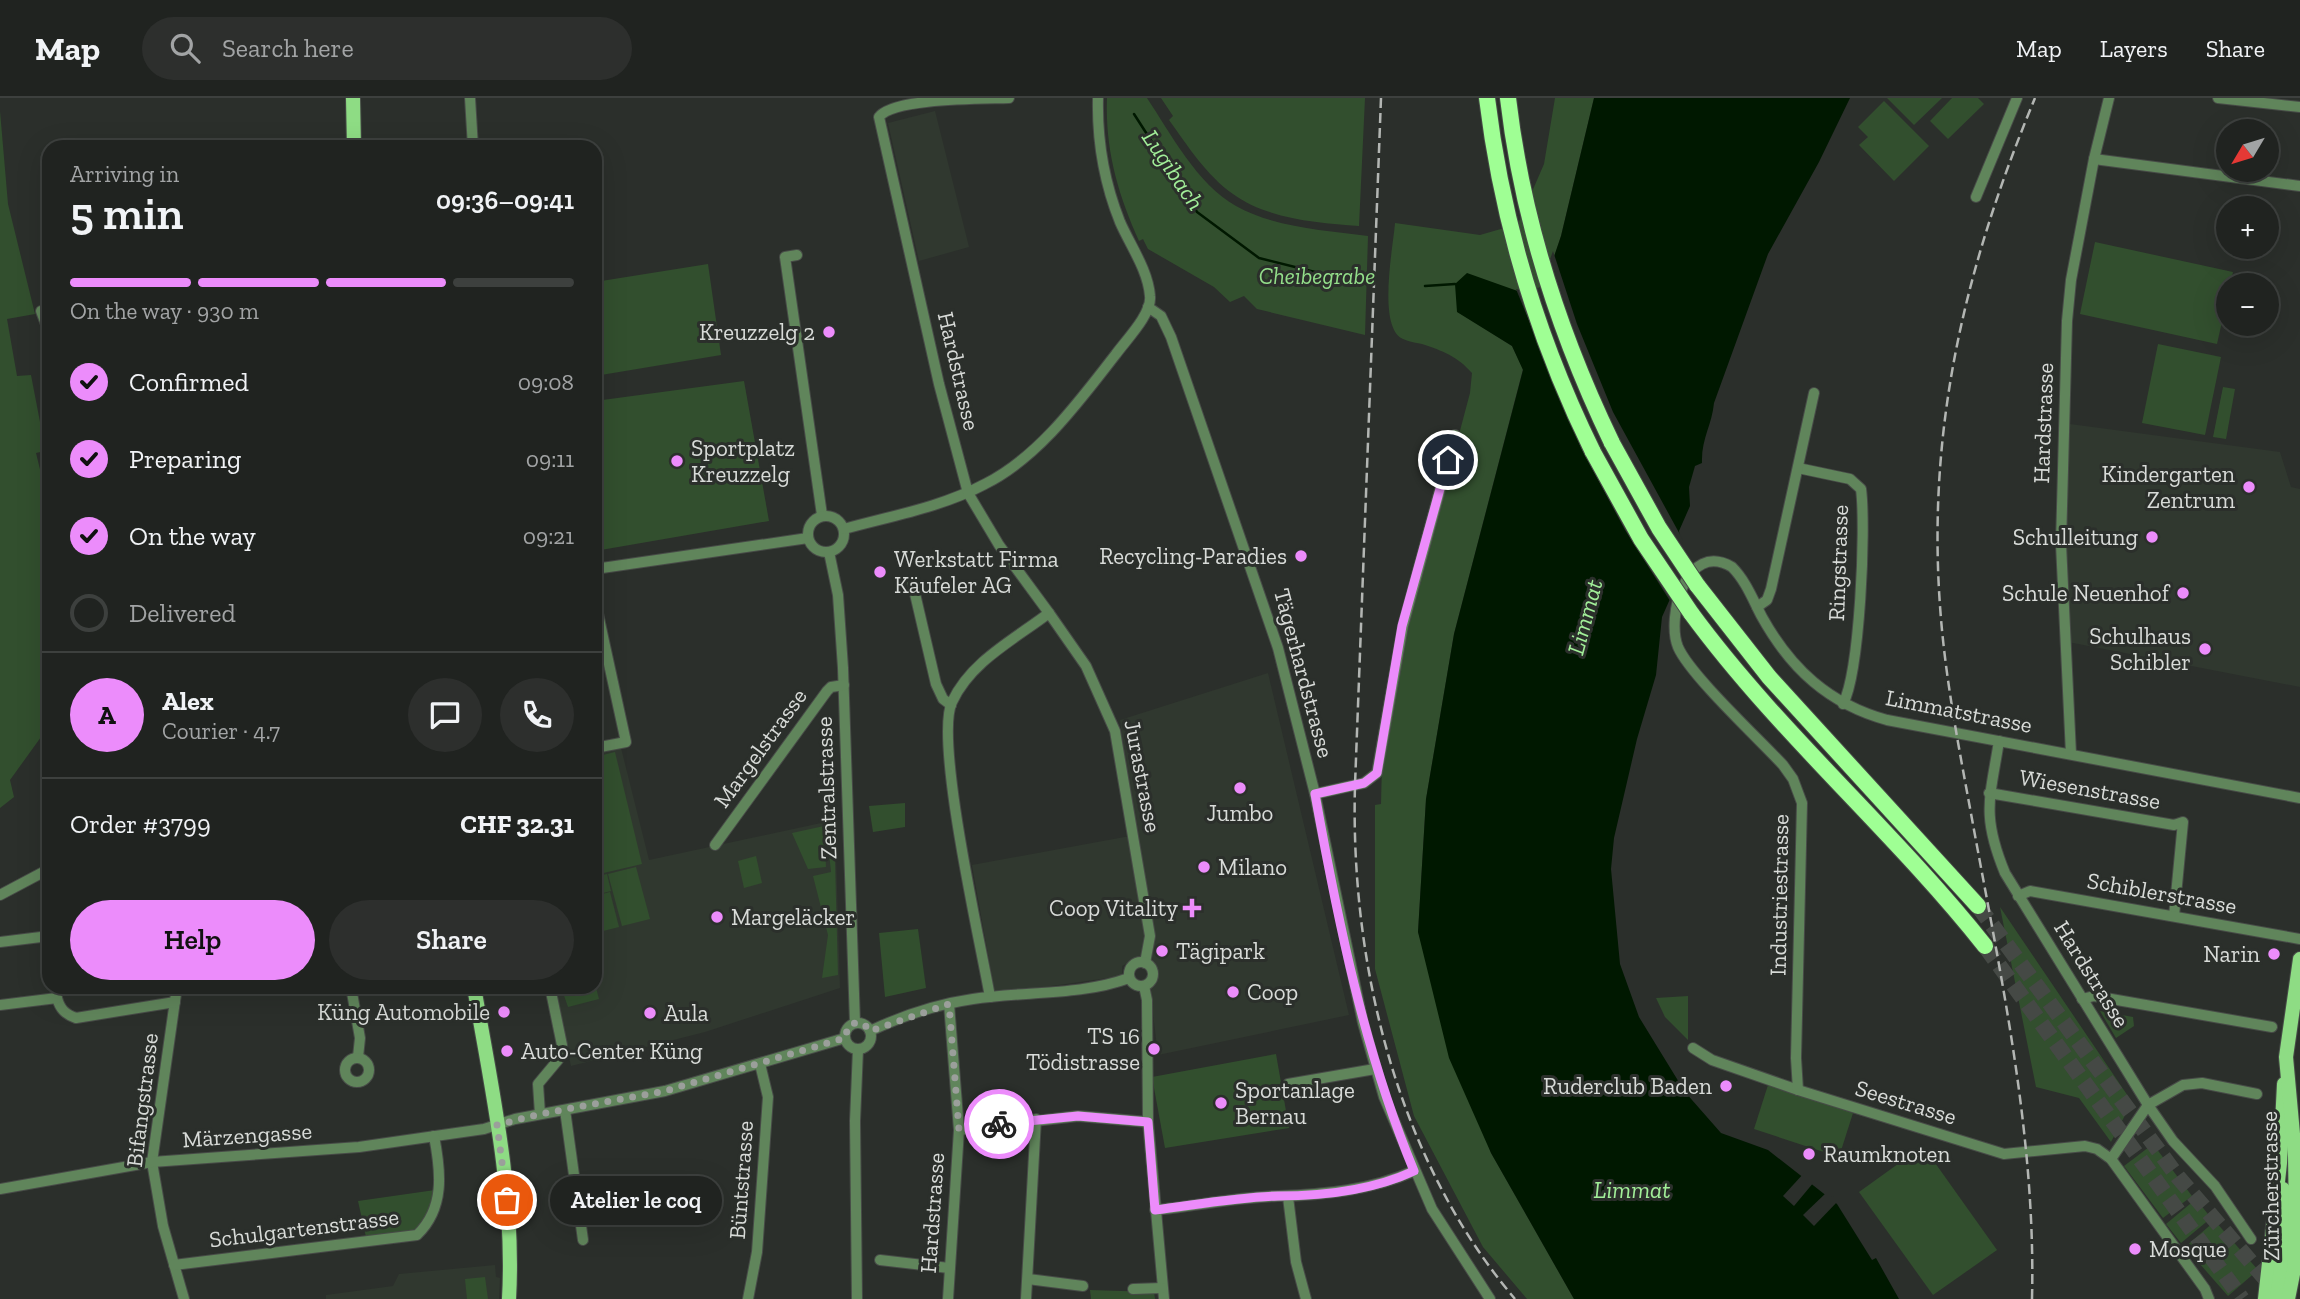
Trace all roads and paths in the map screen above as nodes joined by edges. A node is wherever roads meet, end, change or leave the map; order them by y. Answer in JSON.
{"nodes":[{"id":1,"x":353,"y":98,"type":"edge"},
{"id":2,"x":470,"y":98,"type":"edge"},
{"id":3,"x":1009,"y":98,"type":"edge"},
{"id":4,"x":1098,"y":98,"type":"edge"},
{"id":5,"x":1487,"y":98,"type":"edge"},
{"id":6,"x":1508,"y":98,"type":"edge"},
{"id":7,"x":2017,"y":98,"type":"edge"},
{"id":8,"x":2109,"y":98,"type":"edge"},
{"id":9,"x":2218,"y":98,"type":"edge"},
{"id":10,"x":2262,"y":100,"type":"edge"},
{"id":11,"x":2300,"y":107,"type":"edge"},
{"id":12,"x":354,"y":140,"type":"edge"},
{"id":13,"x":473,"y":140,"type":"edge"},
{"id":14,"x":2094,"y":159,"type":"junction"},
{"id":15,"x":2300,"y":186,"type":"edge"},
{"id":16,"x":1976,"y":197,"type":"dead end"},
{"id":17,"x":797,"y":255,"type":"dead end"},
{"id":18,"x":1149,"y":307,"type":"junction"},
{"id":19,"x":1814,"y":393,"type":"dead end"},
{"id":20,"x":1455,"y":435,"type":"dead end"},
{"id":21,"x":1798,"y":468,"type":"junction"},
{"id":22,"x":968,"y":493,"type":"junction"},
{"id":23,"x":822,"y":516,"type":"junction"},
{"id":24,"x":844,"y":529,"type":"junction"},
{"id":25,"x":808,"y":538,"type":"junction"},
{"id":26,"x":830,"y":552,"type":"junction"},
{"id":27,"x":602,"y":568,"type":"edge"},
{"id":28,"x":912,"y":581,"type":"dead end"},
{"id":29,"x":1690,"y":582,"type":"junction"},
{"id":30,"x":1757,"y":607,"type":"junction"},
{"id":31,"x":1049,"y":613,"type":"junction"},
{"id":32,"x":602,"y":632,"type":"edge"},
{"id":33,"x":844,"y":685,"type":"junction"},
{"id":34,"x":1843,"y":704,"type":"junction"},
{"id":35,"x":951,"y":705,"type":"junction"},
{"id":36,"x":1999,"y":741,"type":"junction"},
{"id":37,"x":602,"y":747,"type":"edge"},
{"id":38,"x":2071,"y":754,"type":"junction"},
{"id":39,"x":1989,"y":793,"type":"junction"},
{"id":40,"x":1315,"y":794,"type":"junction"},
{"id":41,"x":2300,"y":798,"type":"edge"},
{"id":42,"x":715,"y":845,"type":"dead end"},
{"id":43,"x":42,"y":873,"type":"edge"},
{"id":44,"x":0,"y":895,"type":"edge"},
{"id":45,"x":2018,"y":896,"type":"junction"},
{"id":46,"x":1978,"y":906,"type":"tunnel mouth"},
{"id":47,"x":2174,"y":916,"type":"junction"},
{"id":48,"x":42,"y":937,"type":"edge"},
{"id":49,"x":2300,"y":939,"type":"edge"},
{"id":50,"x":0,"y":942,"type":"edge"},
{"id":51,"x":1985,"y":946,"type":"tunnel mouth"},
{"id":52,"x":2300,"y":959,"type":"edge"},
{"id":53,"x":1145,"y":963,"type":"junction"},
{"id":54,"x":1129,"y":978,"type":"junction"},
{"id":55,"x":1144,"y":986,"type":"junction"},
{"id":56,"x":54,"y":994,"type":"edge"},
{"id":57,"x":59,"y":994,"type":"edge"},
{"id":58,"x":176,"y":994,"type":"edge"},
{"id":59,"x":352,"y":994,"type":"edge"},
{"id":60,"x":475,"y":994,"type":"edge"},
{"id":61,"x":551,"y":994,"type":"edge"},
{"id":62,"x":990,"y":997,"type":"junction"},
{"id":63,"x":2082,"y":999,"type":"junction"},
{"id":64,"x":175,"y":1002,"type":"junction"},
{"id":65,"x":949,"y":1004,"type":"junction"},
{"id":66,"x":0,"y":1005,"type":"edge"},
{"id":67,"x":855,"y":1023,"type":"junction"},
{"id":68,"x":2272,"y":1027,"type":"dead end"},
{"id":69,"x":870,"y":1031,"type":"junction"},
{"id":70,"x":845,"y":1038,"type":"junction"},
{"id":71,"x":1693,"y":1048,"type":"dead end"},
{"id":72,"x":858,"y":1049,"type":"junction"},
{"id":73,"x":358,"y":1057,"type":"dead end"},
{"id":74,"x":760,"y":1064,"type":"junction"},
{"id":75,"x":1375,"y":1069,"type":"junction"},
{"id":76,"x":2286,"y":1072,"type":"junction"},
{"id":77,"x":1288,"y":1084,"type":"dead end"},
{"id":78,"x":1798,"y":1090,"type":"junction"},
{"id":79,"x":2257,"y":1094,"type":"dead end"},
{"id":80,"x":2148,"y":1105,"type":"junction"},
{"id":81,"x":565,"y":1110,"type":"junction"},
{"id":82,"x":540,"y":1114,"type":"junction"},
{"id":83,"x":1036,"y":1119,"type":"junction"},
{"id":84,"x":1148,"y":1122,"type":"junction"},
{"id":85,"x":497,"y":1125,"type":"junction"},
{"id":86,"x":959,"y":1130,"type":"junction"},
{"id":87,"x":434,"y":1136,"type":"junction"},
{"id":88,"x":2110,"y":1159,"type":"junction"},
{"id":89,"x":152,"y":1163,"type":"junction"},
{"id":90,"x":2280,"y":1163,"type":"junction"},
{"id":91,"x":2298,"y":1164,"type":"edge"},
{"id":92,"x":1414,"y":1171,"type":"junction"},
{"id":93,"x":0,"y":1189,"type":"edge"},
{"id":94,"x":1288,"y":1197,"type":"junction"},
{"id":95,"x":1155,"y":1210,"type":"junction"},
{"id":96,"x":2251,"y":1239,"type":"dead end"},
{"id":97,"x":583,"y":1240,"type":"dead end"},
{"id":98,"x":880,"y":1260,"type":"dead end"},
{"id":99,"x":174,"y":1265,"type":"junction"},
{"id":100,"x":949,"y":1268,"type":"junction"},
{"id":101,"x":1028,"y":1279,"type":"junction"},
{"id":102,"x":1083,"y":1286,"type":"dead end"},
{"id":103,"x":1133,"y":1289,"type":"dead end"},
{"id":104,"x":1163,"y":1294,"type":"edge"},
{"id":105,"x":184,"y":1299,"type":"edge"},
{"id":106,"x":509,"y":1299,"type":"edge"},
{"id":107,"x":748,"y":1299,"type":"edge"},
{"id":108,"x":857,"y":1299,"type":"edge"},
{"id":109,"x":948,"y":1299,"type":"edge"},
{"id":110,"x":1026,"y":1299,"type":"edge"},
{"id":111,"x":1306,"y":1299,"type":"edge"},
{"id":112,"x":1490,"y":1299,"type":"edge"},
{"id":113,"x":2209,"y":1299,"type":"edge"},
{"id":114,"x":2264,"y":1299,"type":"edge"},
{"id":115,"x":2277,"y":1299,"type":"edge"},
{"id":116,"x":2288,"y":1299,"type":"edge"}],
"edges":[{"from":1,"to":12,"type":"main road"},
{"from":2,"to":13,"type":"street"},
{"from":3,"to":22,"type":"street","name":"Hardstrasse"},
{"from":4,"to":18,"type":"street","name":"Tägerhardstrasse"},
{"from":5,"to":51,"type":"highway","bridge":true},
{"from":6,"to":29,"type":"highway","bridge":true},
{"from":7,"to":16,"type":"street"},
{"from":8,"to":14,"type":"street","name":"Hardstrasse"},
{"from":9,"to":10,"type":"street"},
{"from":10,"to":11,"type":"street"},
{"from":14,"to":15,"type":"street"},
{"from":14,"to":38,"type":"street","name":"Hardstrasse"},
{"from":17,"to":23,"type":"street"},
{"from":18,"to":22,"type":"street"},
{"from":18,"to":40,"type":"street","name":"Tägerhardstrasse"},
{"from":19,"to":21,"type":"street"},
{"from":20,"to":40,"type":"street"},
{"from":21,"to":30,"type":"street"},
{"from":21,"to":34,"type":"street","name":"Ringstrasse"},
{"from":22,"to":24,"type":"street"},
{"from":22,"to":31,"type":"street","name":"Hardstrasse"},
{"from":23,"to":24,"type":"street"},
{"from":23,"to":25,"type":"street"},
{"from":24,"to":26,"type":"street"},
{"from":25,"to":26,"type":"street"},
{"from":25,"to":27,"type":"street"},
{"from":26,"to":33,"type":"street","name":"Zentralstrasse"},
{"from":28,"to":35,"type":"street"},
{"from":29,"to":30,"type":"street","name":"Limmatstrasse"},
{"from":29,"to":46,"type":"highway"},
{"from":29,"to":78,"type":"street","name":"Industriestrasse"},
{"from":30,"to":34,"type":"street","name":"Limmatstrasse"},
{"from":31,"to":35,"type":"street"},
{"from":31,"to":53,"type":"street","name":"Jurastrasse"},
{"from":32,"to":37,"type":"street"},
{"from":33,"to":42,"type":"street","name":"Margelstrasse"},
{"from":33,"to":67,"type":"street","name":"Zentralstrasse"},
{"from":34,"to":36,"type":"street","name":"Limmatstrasse"},
{"from":35,"to":62,"type":"street"},
{"from":36,"to":38,"type":"street","name":"Limmatstrasse"},
{"from":36,"to":39,"type":"street","name":"Hardstrasse"},
{"from":38,"to":41,"type":"street","name":"Limmatstrasse"},
{"from":39,"to":45,"type":"street","name":"Hardstrasse"},
{"from":39,"to":47,"type":"street","name":"Wiesenstrasse"},
{"from":40,"to":75,"type":"street","name":"Tägerhardstrasse"},
{"from":43,"to":44,"type":"street"},
{"from":45,"to":47,"type":"street","name":"Schiblerstrasse"},
{"from":45,"to":63,"type":"street","name":"Hardstrasse"},
{"from":47,"to":49,"type":"street","name":"Schiblerstrasse"},
{"from":48,"to":50,"type":"street"},
{"from":52,"to":76,"type":"main road","name":"Zürcherstrasse"},
{"from":53,"to":54,"type":"street"},
{"from":53,"to":55,"type":"street"},
{"from":54,"to":55,"type":"street"},
{"from":54,"to":62,"type":"street"},
{"from":55,"to":84,"type":"street"},
{"from":56,"to":66,"type":"street"},
{"from":57,"to":64,"type":"street"},
{"from":58,"to":64,"type":"street","name":"Bifangstrasse"},
{"from":59,"to":73,"type":"street"},
{"from":60,"to":85,"type":"main road"},
{"from":61,"to":82,"type":"street"},
{"from":62,"to":65,"type":"street"},
{"from":63,"to":68,"type":"street"},
{"from":63,"to":80,"type":"street","name":"Hardstrasse"},
{"from":64,"to":89,"type":"street","name":"Bifangstrasse"},
{"from":65,"to":69,"type":"street"},
{"from":65,"to":86,"type":"street","name":"Hardstrasse"},
{"from":67,"to":69,"type":"street"},
{"from":67,"to":70,"type":"street"},
{"from":69,"to":72,"type":"street"},
{"from":70,"to":72,"type":"street"},
{"from":70,"to":74,"type":"street"},
{"from":71,"to":78,"type":"street","name":"Seestrasse"},
{"from":72,"to":108,"type":"street"},
{"from":74,"to":81,"type":"street"},
{"from":74,"to":107,"type":"street","name":"Büntstrasse"},
{"from":75,"to":77,"type":"street"},
{"from":75,"to":92,"type":"street","name":"Tägerhardstrasse"},
{"from":76,"to":90,"type":"main road","name":"Zürcherstrasse"},
{"from":76,"to":91,"type":"main road","name":"Zürcherstrasse"},
{"from":78,"to":88,"type":"street","name":"Seestrasse"},
{"from":79,"to":80,"type":"street"},
{"from":80,"to":88,"type":"street"},
{"from":80,"to":96,"type":"street","name":"Hardstrasse"},
{"from":81,"to":82,"type":"street"},
{"from":81,"to":97,"type":"street"},
{"from":82,"to":85,"type":"street"},
{"from":83,"to":84,"type":"street"},
{"from":83,"to":86,"type":"street"},
{"from":83,"to":101,"type":"street"},
{"from":84,"to":95,"type":"street"},
{"from":85,"to":87,"type":"street","name":"Märzengasse"},
{"from":85,"to":106,"type":"main road"},
{"from":86,"to":100,"type":"street","name":"Hardstrasse"},
{"from":87,"to":89,"type":"street","name":"Märzengasse"},
{"from":87,"to":99,"type":"street","name":"Schulgartenstrasse"},
{"from":88,"to":113,"type":"street"},
{"from":89,"to":93,"type":"street","name":"Märzengasse"},
{"from":89,"to":99,"type":"street","name":"Bifangstrasse"},
{"from":90,"to":114,"type":"main road","name":"Zürcherstrasse"},
{"from":90,"to":115,"type":"main road","name":"Zürcherstrasse"},
{"from":91,"to":116,"type":"main road","name":"Zürcherstrasse"},
{"from":92,"to":94,"type":"street"},
{"from":92,"to":112,"type":"street","name":"Tägerhardstrasse"},
{"from":94,"to":95,"type":"street"},
{"from":94,"to":111,"type":"street"},
{"from":95,"to":104,"type":"street"},
{"from":98,"to":100,"type":"street"},
{"from":99,"to":105,"type":"street","name":"Bifangstrasse"},
{"from":100,"to":109,"type":"street","name":"Hardstrasse"},
{"from":101,"to":102,"type":"street"},
{"from":101,"to":110,"type":"street"},
{"from":103,"to":104,"type":"street"}]}
